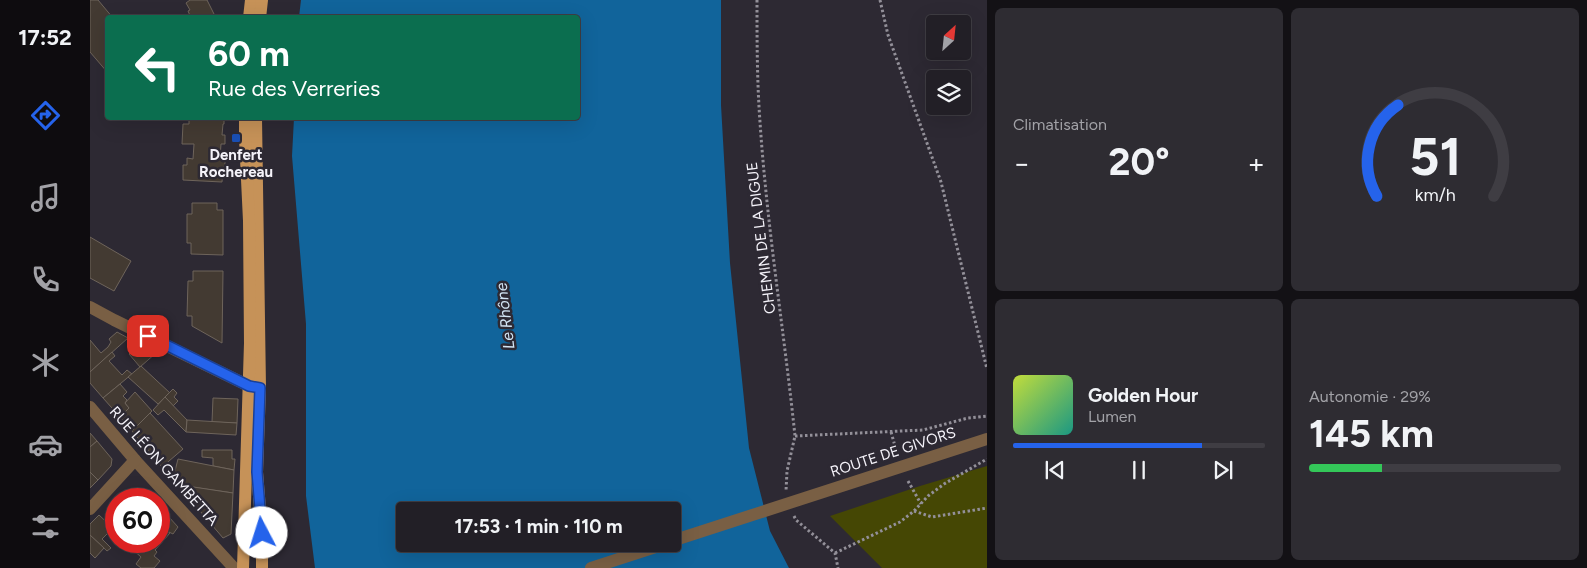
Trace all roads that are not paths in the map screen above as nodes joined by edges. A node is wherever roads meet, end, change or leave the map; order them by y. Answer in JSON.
{"nodes":[{"id":1,"x":251,"y":0,"type":"edge"},
{"id":2,"x":262,"y":0,"type":"edge"},
{"id":3,"x":250,"y":15,"type":"edge"},
{"id":4,"x":260,"y":15,"type":"edge"},
{"id":5,"x":245,"y":120,"type":"edge"},
{"id":6,"x":256,"y":120,"type":"edge"},
{"id":7,"x":90,"y":306,"type":"edge"},
{"id":8,"x":255,"y":387,"type":"junction"},
{"id":9,"x":90,"y":407,"type":"edge"},
{"id":10,"x":987,"y":439,"type":"edge"},
{"id":11,"x":136,"y":460,"type":"junction"},
{"id":12,"x":90,"y":509,"type":"edge"},
{"id":13,"x":681,"y":538,"type":"edge"},
{"id":14,"x":640,"y":552,"type":"edge"},
{"id":15,"x":234,"y":568,"type":"edge"},
{"id":16,"x":243,"y":568,"type":"edge"},
{"id":17,"x":262,"y":568,"type":"edge"},
{"id":18,"x":591,"y":568,"type":"edge"}],
"edges":[{"from":1,"to":3,"type":"main road"},
{"from":2,"to":4,"type":"main road"},
{"from":5,"to":8,"type":"main road"},
{"from":6,"to":8,"type":"main road"},
{"from":7,"to":8,"type":"street"},
{"from":8,"to":16,"type":"main road"},
{"from":8,"to":17,"type":"main road"},
{"from":9,"to":11,"type":"street","name":"RUE LÉON GAMBETTA"},
{"from":10,"to":13,"type":"street","name":"ROUTE DE GIVORS"},
{"from":11,"to":12,"type":"street"},
{"from":11,"to":15,"type":"street","name":"RUE LÉON GAMBETTA"},
{"from":14,"to":18,"type":"street"}]}
